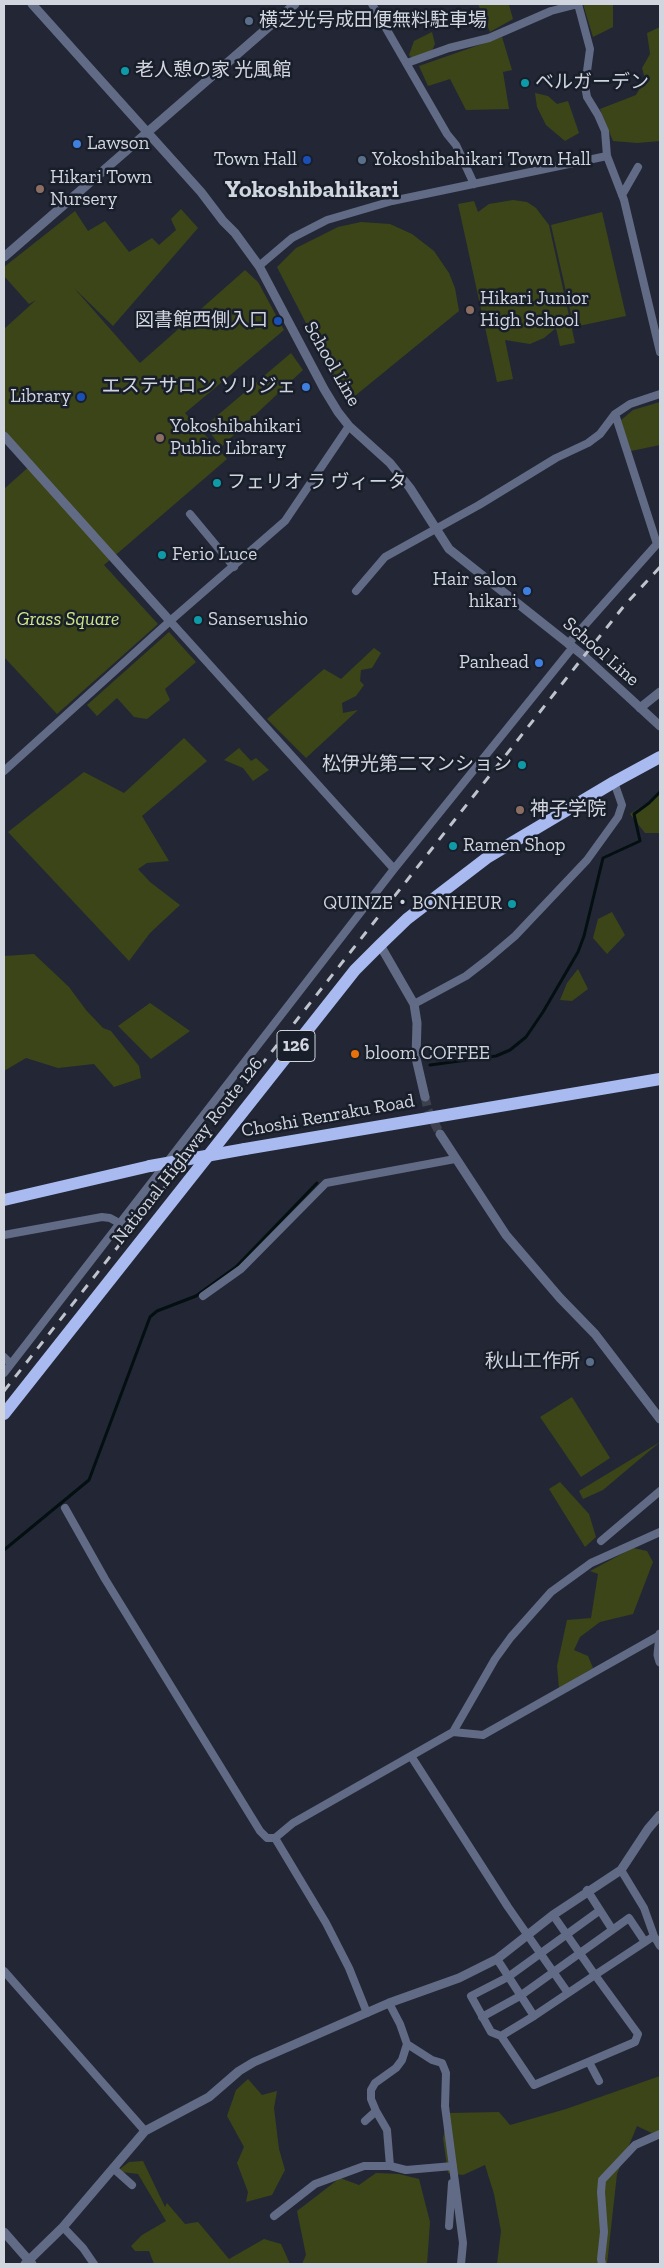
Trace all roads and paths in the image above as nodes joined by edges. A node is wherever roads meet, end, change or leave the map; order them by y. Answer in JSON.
{"nodes":[{"id":1,"x":32,"y":4,"type":"edge"},
{"id":2,"x":295,"y":4,"type":"edge"},
{"id":3,"x":372,"y":4,"type":"edge"},
{"id":4,"x":407,"y":63,"type":"junction"},
{"id":5,"x":148,"y":133,"type":"junction"},
{"id":6,"x":607,"y":156,"type":"junction"},
{"id":7,"x":638,"y":167,"type":"dead end"},
{"id":8,"x":474,"y":184,"type":"junction"},
{"id":9,"x":622,"y":195,"type":"junction"},
{"id":10,"x":4,"y":257,"type":"edge"},
{"id":11,"x":259,"y":266,"type":"junction"},
{"id":12,"x":660,"y":350,"type":"edge"},
{"id":13,"x":660,"y":394,"type":"edge"},
{"id":14,"x":616,"y":414,"type":"junction"},
{"id":15,"x":349,"y":426,"type":"junction"},
{"id":16,"x":4,"y":436,"type":"edge"},
{"id":17,"x":190,"y":514,"type":"dead end"},
{"id":18,"x":436,"y":528,"type":"junction"},
{"id":19,"x":234,"y":567,"type":"junction"},
{"id":20,"x":356,"y":591,"type":"dead end"},
{"id":21,"x":170,"y":620,"type":"junction"},
{"id":22,"x":571,"y":646,"type":"junction"},
{"id":23,"x":660,"y":692,"type":"edge"},
{"id":24,"x":640,"y":708,"type":"junction"},
{"id":25,"x":660,"y":726,"type":"edge"},
{"id":26,"x":660,"y":757,"type":"edge"},
{"id":27,"x":4,"y":771,"type":"edge"},
{"id":28,"x":614,"y":782,"type":"junction"},
{"id":29,"x":394,"y":869,"type":"junction"},
{"id":30,"x":380,"y":945,"type":"junction"},
{"id":31,"x":414,"y":1004,"type":"junction"},
{"id":32,"x":660,"y":1077,"type":"edge"},
{"id":33,"x":425,"y":1097,"type":"tunnel mouth"},
{"id":34,"x":440,"y":1134,"type":"tunnel mouth"},
{"id":35,"x":455,"y":1159,"type":"junction"},
{"id":36,"x":4,"y":1200,"type":"edge"},
{"id":37,"x":121,"y":1224,"type":"junction"},
{"id":38,"x":4,"y":1235,"type":"edge"},
{"id":39,"x":203,"y":1296,"type":"dead end"},
{"id":40,"x":4,"y":1357,"type":"edge"},
{"id":41,"x":11,"y":1364,"type":"junction"},
{"id":42,"x":4,"y":1373,"type":"edge"},
{"id":43,"x":4,"y":1414,"type":"edge"},
{"id":44,"x":660,"y":1419,"type":"edge"},
{"id":45,"x":660,"y":1491,"type":"edge"},
{"id":46,"x":65,"y":1508,"type":"dead end"},
{"id":47,"x":660,"y":1532,"type":"edge"},
{"id":48,"x":601,"y":1541,"type":"dead end"},
{"id":49,"x":660,"y":1634,"type":"edge"},
{"id":50,"x":660,"y":1662,"type":"edge"},
{"id":51,"x":453,"y":1732,"type":"junction"},
{"id":52,"x":411,"y":1756,"type":"junction"},
{"id":53,"x":659,"y":1818,"type":"edge"},
{"id":54,"x":274,"y":1838,"type":"junction"},
{"id":55,"x":621,"y":1870,"type":"junction"},
{"id":56,"x":587,"y":1890,"type":"junction"},
{"id":57,"x":599,"y":1911,"type":"junction"},
{"id":58,"x":553,"y":1914,"type":"junction"},
{"id":59,"x":612,"y":1929,"type":"junction"},
{"id":60,"x":567,"y":1934,"type":"junction"},
{"id":61,"x":526,"y":1935,"type":"junction"},
{"id":62,"x":654,"y":1936,"type":"junction"},
{"id":63,"x":645,"y":1942,"type":"junction"},
{"id":64,"x":660,"y":1946,"type":"edge"},
{"id":65,"x":579,"y":1952,"type":"junction"},
{"id":66,"x":541,"y":1953,"type":"junction"},
{"id":67,"x":497,"y":1959,"type":"junction"},
{"id":68,"x":554,"y":1971,"type":"junction"},
{"id":69,"x":4,"y":1972,"type":"edge"},
{"id":70,"x":595,"y":1975,"type":"junction"},
{"id":71,"x":508,"y":1977,"type":"junction"},
{"id":72,"x":568,"y":1993,"type":"junction"},
{"id":73,"x":520,"y":1996,"type":"junction"},
{"id":74,"x":389,"y":2003,"type":"junction"},
{"id":75,"x":368,"y":2014,"type":"junction"},
{"id":76,"x":534,"y":2016,"type":"junction"},
{"id":77,"x":482,"y":2017,"type":"junction"},
{"id":78,"x":502,"y":2036,"type":"junction"},
{"id":79,"x":408,"y":2044,"type":"junction"},
{"id":80,"x":589,"y":2062,"type":"junction"},
{"id":81,"x":599,"y":2081,"type":"dead end"},
{"id":82,"x":376,"y":2111,"type":"junction"},
{"id":83,"x":365,"y":2121,"type":"dead end"},
{"id":84,"x":145,"y":2131,"type":"junction"},
{"id":85,"x":660,"y":2134,"type":"edge"},
{"id":86,"x":390,"y":2166,"type":"junction"},
{"id":87,"x":452,"y":2166,"type":"junction"},
{"id":88,"x":114,"y":2168,"type":"junction"},
{"id":89,"x":453,"y":2177,"type":"junction"},
{"id":90,"x":132,"y":2185,"type":"dead end"},
{"id":91,"x":274,"y":2216,"type":"dead end"},
{"id":92,"x":449,"y":2226,"type":"dead end"},
{"id":93,"x":63,"y":2227,"type":"junction"},
{"id":94,"x":4,"y":2232,"type":"edge"},
{"id":95,"x":29,"y":2263,"type":"edge"},
{"id":96,"x":94,"y":2264,"type":"edge"},
{"id":97,"x":461,"y":2264,"type":"edge"},
{"id":98,"x":602,"y":2264,"type":"edge"}],
"edges":[{"from":1,"to":5,"type":"street","name":"School Line"},
{"from":2,"to":5,"type":"street"},
{"from":3,"to":4,"type":"street"},
{"from":4,"to":6,"type":"street"},
{"from":4,"to":8,"type":"street"},
{"from":5,"to":10,"type":"street"},
{"from":5,"to":11,"type":"street","name":"School Line"},
{"from":6,"to":8,"type":"street"},
{"from":6,"to":9,"type":"street"},
{"from":7,"to":9,"type":"street"},
{"from":8,"to":11,"type":"street"},
{"from":9,"to":12,"type":"street"},
{"from":11,"to":15,"type":"street","name":"School Line"},
{"from":13,"to":14,"type":"street"},
{"from":14,"to":18,"type":"street"},
{"from":14,"to":22,"type":"street"},
{"from":15,"to":18,"type":"street","name":"School Line"},
{"from":15,"to":19,"type":"street"},
{"from":16,"to":21,"type":"street"},
{"from":17,"to":19,"type":"street"},
{"from":18,"to":20,"type":"street"},
{"from":18,"to":22,"type":"street","name":"School Line"},
{"from":19,"to":21,"type":"street"},
{"from":21,"to":27,"type":"street"},
{"from":21,"to":29,"type":"street"},
{"from":22,"to":24,"type":"street","name":"School Line"},
{"from":22,"to":29,"type":"street"},
{"from":23,"to":24,"type":"street"},
{"from":24,"to":25,"type":"street","name":"School Line"},
{"from":26,"to":28,"type":"highway","name":"National Highway Route 126","number":"126"},
{"from":28,"to":30,"type":"highway","name":"National Highway Route 126","number":"126"},
{"from":28,"to":31,"type":"street"},
{"from":29,"to":37,"type":"street"},
{"from":30,"to":31,"type":"street"},
{"from":30,"to":43,"type":"highway","name":"National Highway Route 126","number":"126"},
{"from":31,"to":33,"type":"street"},
{"from":32,"to":36,"type":"highway","name":"Choshi Renraku Road","bridge":true},
{"from":34,"to":35,"type":"street"},
{"from":35,"to":39,"type":"street"},
{"from":35,"to":44,"type":"street"},
{"from":37,"to":38,"type":"street"},
{"from":37,"to":41,"type":"street"},
{"from":40,"to":41,"type":"street"},
{"from":41,"to":42,"type":"street"},
{"from":45,"to":48,"type":"street"},
{"from":46,"to":54,"type":"street"},
{"from":47,"to":51,"type":"street"},
{"from":49,"to":50,"type":"street"},
{"from":49,"to":51,"type":"street"},
{"from":51,"to":52,"type":"street"},
{"from":52,"to":54,"type":"street"},
{"from":52,"to":61,"type":"street"},
{"from":53,"to":55,"type":"street"},
{"from":54,"to":75,"type":"street"},
{"from":55,"to":56,"type":"street"},
{"from":55,"to":62,"type":"street"},
{"from":56,"to":57,"type":"street"},
{"from":56,"to":58,"type":"street"},
{"from":57,"to":59,"type":"street"},
{"from":57,"to":60,"type":"street"},
{"from":58,"to":60,"type":"street"},
{"from":58,"to":61,"type":"street"},
{"from":59,"to":63,"type":"street"},
{"from":59,"to":65,"type":"street"},
{"from":60,"to":65,"type":"street"},
{"from":60,"to":66,"type":"street"},
{"from":61,"to":66,"type":"street"},
{"from":61,"to":67,"type":"street"},
{"from":62,"to":63,"type":"street"},
{"from":62,"to":64,"type":"street"},
{"from":63,"to":70,"type":"street"},
{"from":65,"to":68,"type":"street"},
{"from":65,"to":70,"type":"street"},
{"from":66,"to":68,"type":"street"},
{"from":66,"to":71,"type":"street"},
{"from":67,"to":71,"type":"street"},
{"from":67,"to":74,"type":"street"},
{"from":68,"to":72,"type":"street"},
{"from":68,"to":73,"type":"street"},
{"from":69,"to":84,"type":"street"},
{"from":70,"to":72,"type":"street"},
{"from":70,"to":80,"type":"street"},
{"from":71,"to":73,"type":"street"},
{"from":71,"to":77,"type":"street"},
{"from":72,"to":76,"type":"street"},
{"from":73,"to":76,"type":"street"},
{"from":73,"to":77,"type":"street"},
{"from":74,"to":75,"type":"street"},
{"from":74,"to":79,"type":"street"},
{"from":75,"to":84,"type":"street"},
{"from":76,"to":78,"type":"street"},
{"from":77,"to":78,"type":"street"},
{"from":78,"to":80,"type":"street"},
{"from":79,"to":82,"type":"street"},
{"from":79,"to":87,"type":"street"},
{"from":80,"to":81,"type":"street"},
{"from":82,"to":83,"type":"street"},
{"from":82,"to":86,"type":"street"},
{"from":84,"to":88,"type":"street"},
{"from":85,"to":98,"type":"street"},
{"from":86,"to":87,"type":"street"},
{"from":86,"to":91,"type":"street"},
{"from":87,"to":89,"type":"street"},
{"from":88,"to":90,"type":"street"},
{"from":88,"to":93,"type":"street"},
{"from":89,"to":92,"type":"street"},
{"from":89,"to":97,"type":"street"},
{"from":93,"to":95,"type":"street"},
{"from":93,"to":96,"type":"street"},
{"from":94,"to":95,"type":"street"}]}
